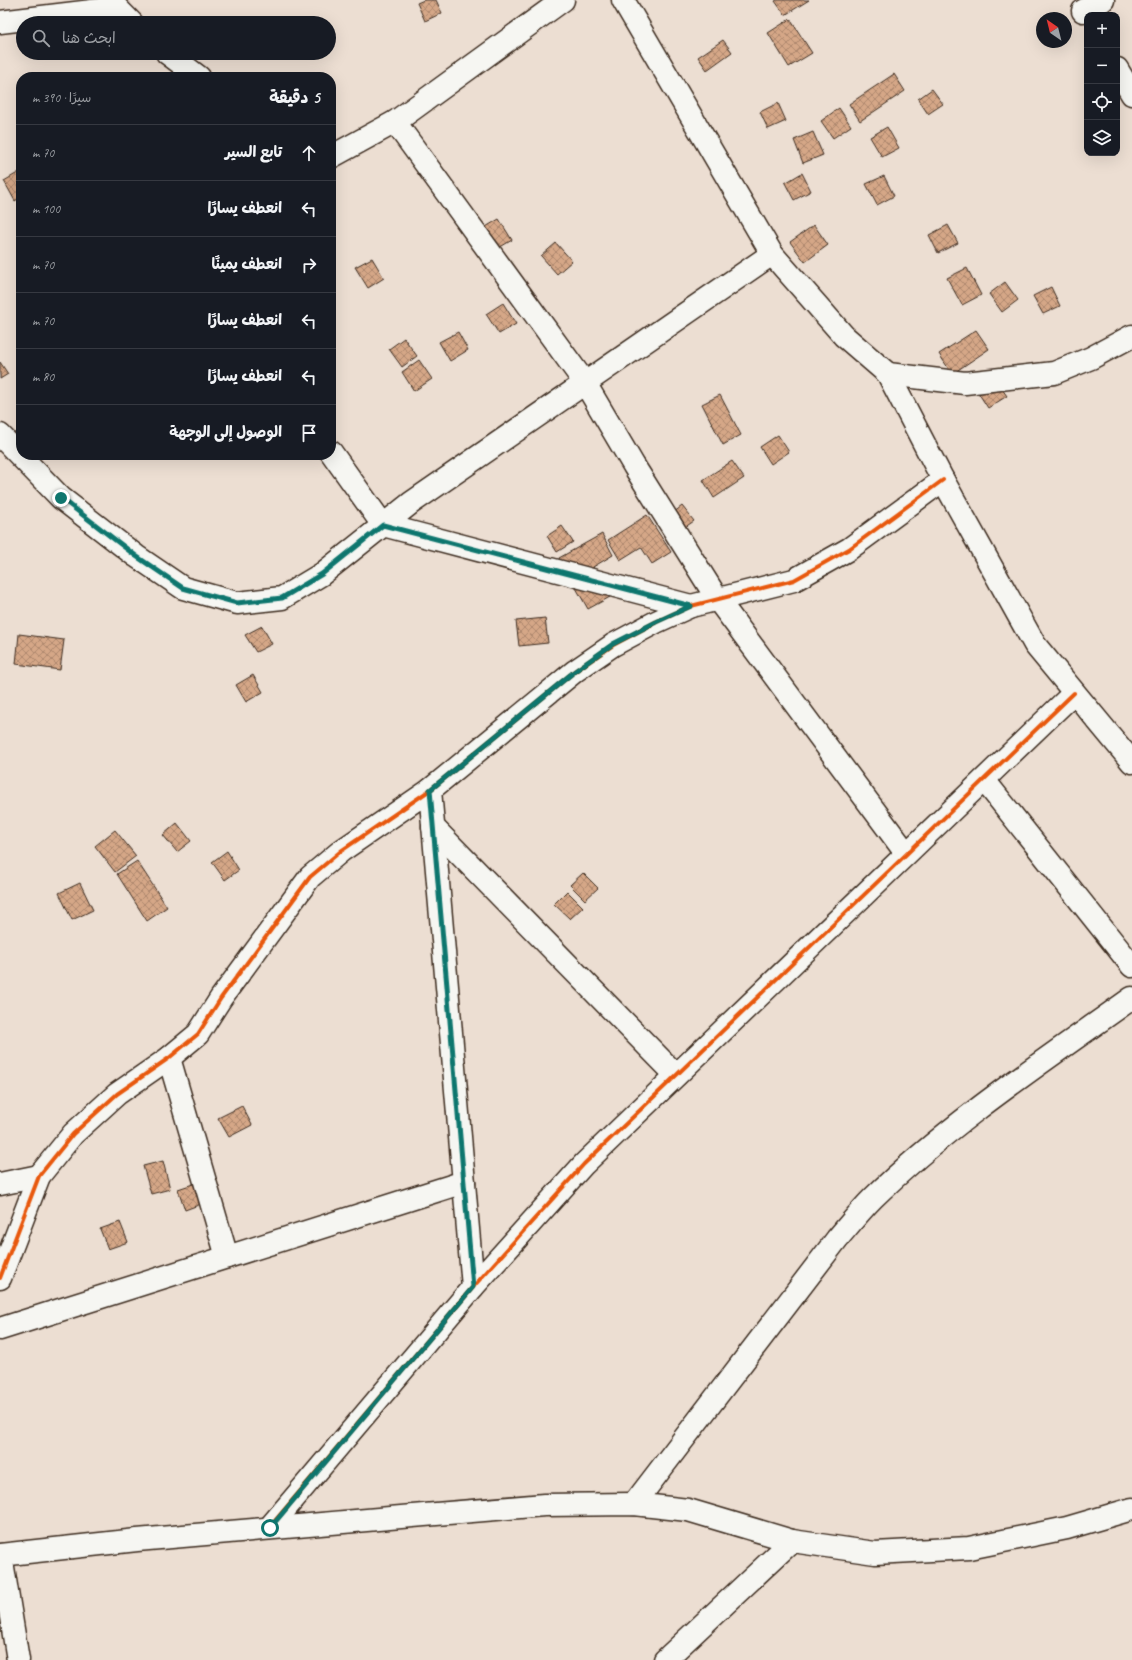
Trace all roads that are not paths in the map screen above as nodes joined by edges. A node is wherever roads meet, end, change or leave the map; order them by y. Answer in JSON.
{"nodes":[{"id":1,"x":563,"y":0,"type":"edge"},
{"id":2,"x":623,"y":0,"type":"edge"},
{"id":3,"x":1103,"y":0,"type":"edge"},
{"id":4,"x":113,"y":4,"type":"edge"},
{"id":5,"x":1082,"y":10,"type":"edge"},
{"id":6,"x":38,"y":16,"type":"edge"},
{"id":7,"x":125,"y":16,"type":"edge"},
{"id":8,"x":16,"y":19,"type":"edge"},
{"id":9,"x":0,"y":22,"type":"edge"},
{"id":10,"x":176,"y":60,"type":"edge"},
{"id":11,"x":192,"y":72,"type":"edge"},
{"id":12,"x":1120,"y":74,"type":"edge"},
{"id":13,"x":1132,"y":94,"type":"edge"},
{"id":14,"x":395,"y":122,"type":"junction"},
{"id":15,"x":336,"y":154,"type":"edge"},
{"id":16,"x":772,"y":254,"type":"junction"},
{"id":17,"x":1132,"y":336,"type":"edge"},
{"id":18,"x":888,"y":374,"type":"junction"},
{"id":19,"x":585,"y":383,"type":"junction"},
{"id":20,"x":0,"y":435,"type":"edge"},
{"id":21,"x":16,"y":452,"type":"edge"},
{"id":22,"x":336,"y":459,"type":"edge"},
{"id":23,"x":24,"y":460,"type":"edge"},
{"id":24,"x":943,"y":480,"type":"junction"},
{"id":25,"x":383,"y":525,"type":"junction"},
{"id":26,"x":718,"y":600,"type":"junction"},
{"id":27,"x":691,"y":606,"type":"junction"},
{"id":28,"x":1074,"y":693,"type":"junction"},
{"id":29,"x":1132,"y":762,"type":"edge"},
{"id":30,"x":984,"y":780,"type":"junction"},
{"id":31,"x":430,"y":790,"type":"junction"},
{"id":32,"x":433,"y":827,"type":"junction"},
{"id":33,"x":906,"y":854,"type":"junction"},
{"id":34,"x":1132,"y":966,"type":"edge"},
{"id":35,"x":1132,"y":998,"type":"edge"},
{"id":36,"x":169,"y":1058,"type":"junction"},
{"id":37,"x":676,"y":1075,"type":"junction"},
{"id":38,"x":39,"y":1176,"type":"junction"},
{"id":39,"x":464,"y":1182,"type":"junction"},
{"id":40,"x":0,"y":1184,"type":"edge"},
{"id":41,"x":227,"y":1257,"type":"junction"},
{"id":42,"x":0,"y":1278,"type":"edge"},
{"id":43,"x":473,"y":1287,"type":"junction"},
{"id":44,"x":0,"y":1329,"type":"edge"},
{"id":45,"x":634,"y":1504,"type":"junction"},
{"id":46,"x":1132,"y":1508,"type":"edge"},
{"id":47,"x":270,"y":1528,"type":"junction"},
{"id":48,"x":792,"y":1541,"type":"junction"},
{"id":49,"x":1,"y":1555,"type":"edge"},
{"id":50,"x":18,"y":1660,"type":"edge"},
{"id":51,"x":665,"y":1660,"type":"edge"}],
"edges":[{"from":1,"to":14,"type":"street"},
{"from":2,"to":16,"type":"street"},
{"from":3,"to":5,"type":"street"},
{"from":4,"to":6,"type":"street"},
{"from":4,"to":7,"type":"street"},
{"from":8,"to":9,"type":"street"},
{"from":10,"to":11,"type":"street"},
{"from":12,"to":13,"type":"street"},
{"from":14,"to":15,"type":"street"},
{"from":14,"to":19,"type":"street"},
{"from":16,"to":18,"type":"street"},
{"from":16,"to":19,"type":"street"},
{"from":17,"to":18,"type":"street"},
{"from":18,"to":24,"type":"street"},
{"from":19,"to":25,"type":"street"},
{"from":19,"to":26,"type":"street"},
{"from":20,"to":21,"type":"street"},
{"from":22,"to":25,"type":"street"},
{"from":23,"to":25,"type":"street"},
{"from":24,"to":26,"type":"street"},
{"from":24,"to":28,"type":"street"},
{"from":25,"to":27,"type":"street"},
{"from":26,"to":27,"type":"street"},
{"from":26,"to":33,"type":"street"},
{"from":27,"to":31,"type":"street"},
{"from":28,"to":29,"type":"street"},
{"from":28,"to":30,"type":"street"},
{"from":30,"to":33,"type":"street"},
{"from":30,"to":34,"type":"street"},
{"from":31,"to":32,"type":"street"},
{"from":31,"to":36,"type":"street"},
{"from":32,"to":37,"type":"street"},
{"from":32,"to":39,"type":"street"},
{"from":33,"to":37,"type":"street"},
{"from":35,"to":45,"type":"street"},
{"from":36,"to":38,"type":"street"},
{"from":36,"to":41,"type":"street"},
{"from":37,"to":43,"type":"street"},
{"from":38,"to":40,"type":"street"},
{"from":38,"to":42,"type":"street"},
{"from":39,"to":41,"type":"street"},
{"from":39,"to":43,"type":"street"},
{"from":41,"to":44,"type":"street"},
{"from":43,"to":47,"type":"street"},
{"from":45,"to":47,"type":"street"},
{"from":45,"to":48,"type":"street"},
{"from":46,"to":48,"type":"street"},
{"from":47,"to":49,"type":"street"},
{"from":48,"to":51,"type":"street"},
{"from":49,"to":50,"type":"street"}]}
